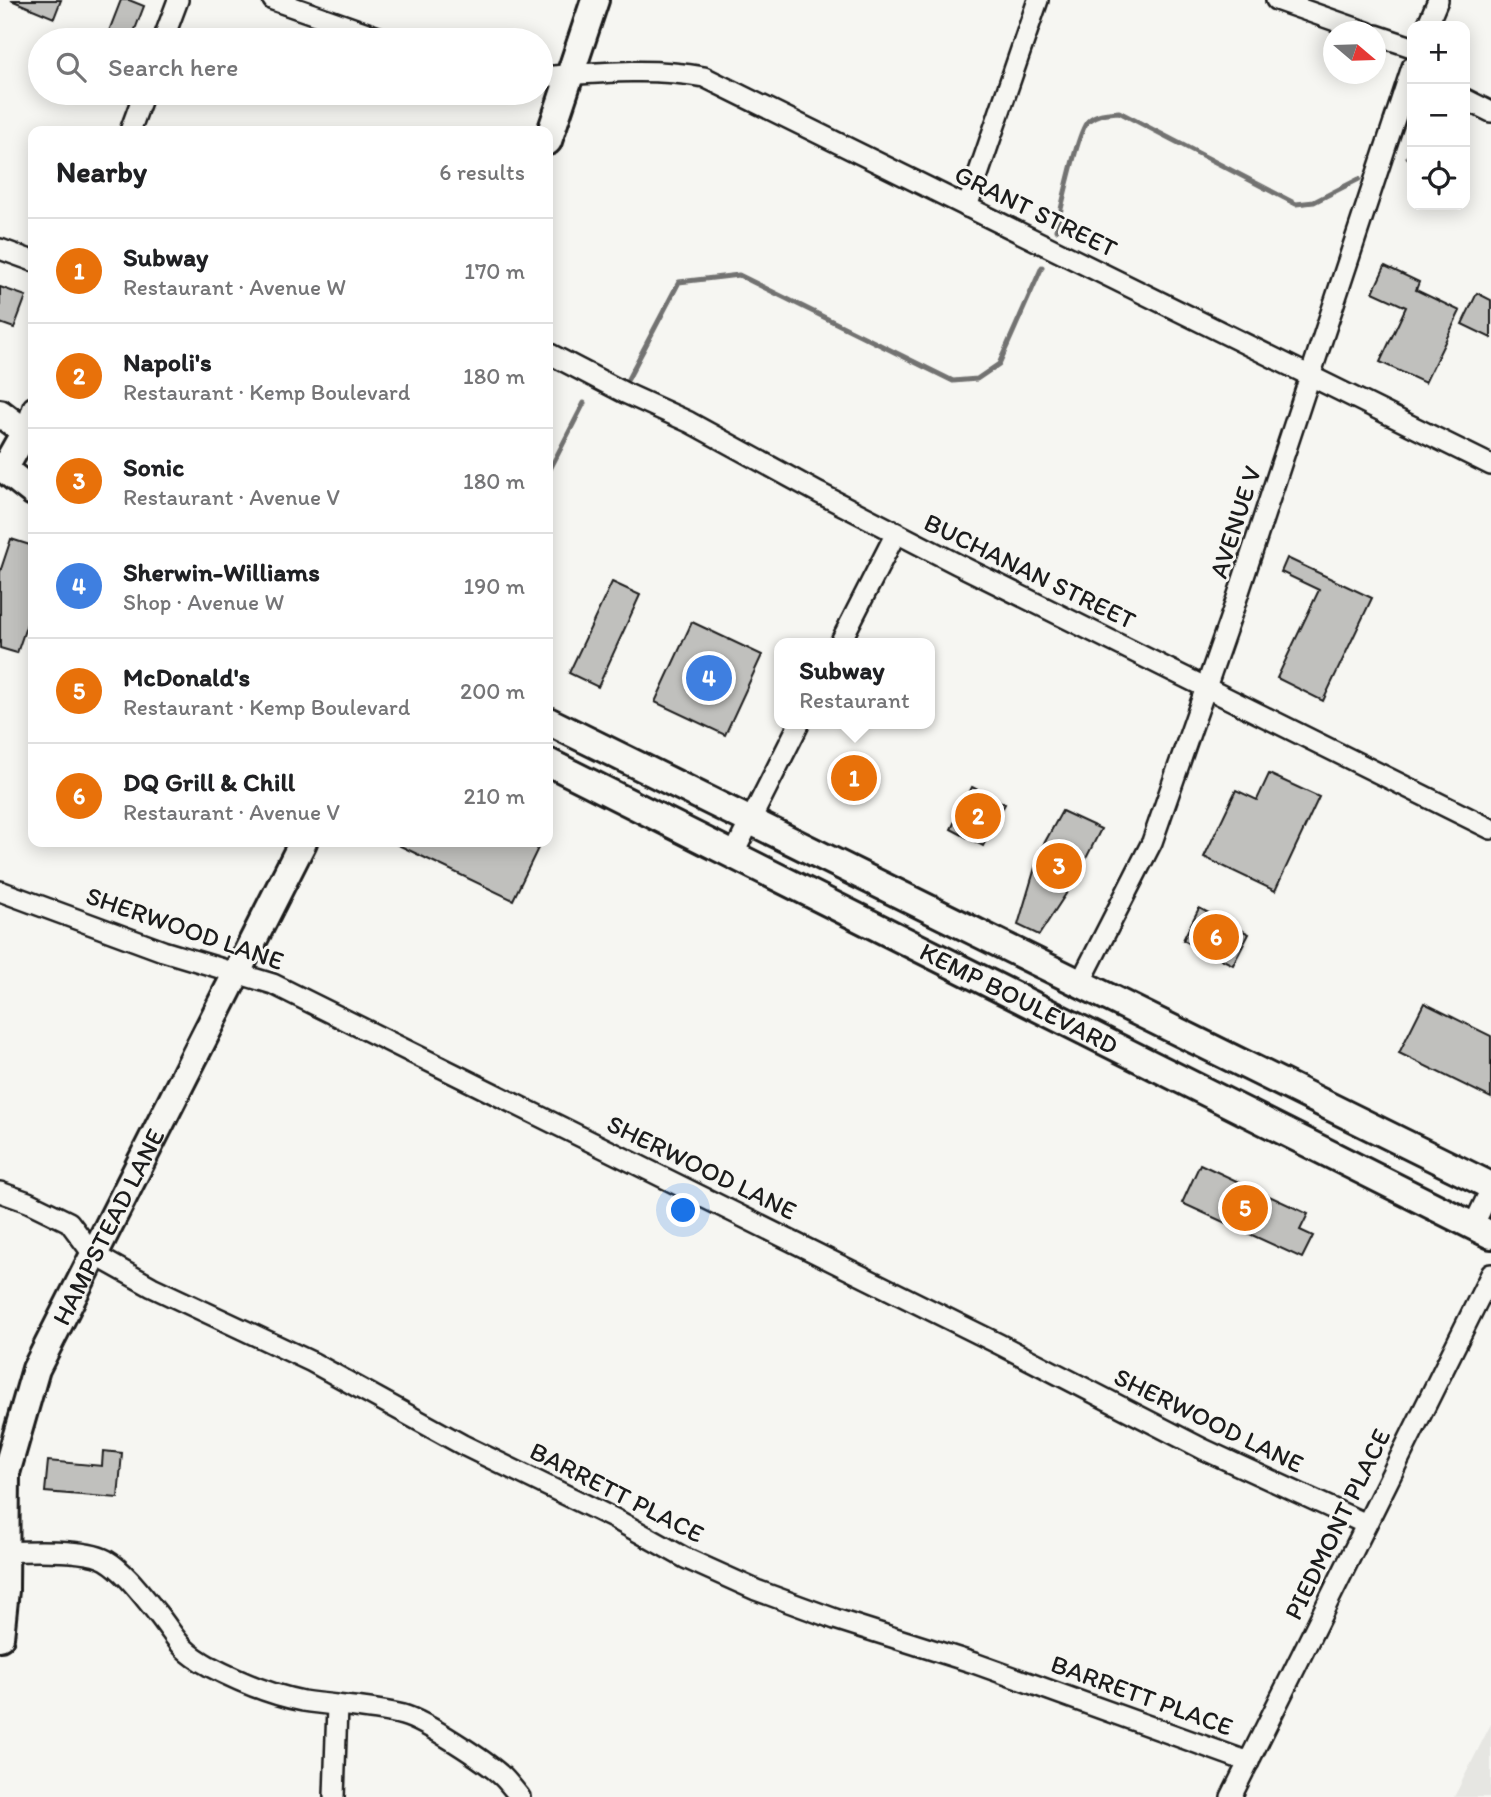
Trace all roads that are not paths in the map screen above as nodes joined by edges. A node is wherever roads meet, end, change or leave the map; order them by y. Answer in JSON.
{"nodes":[{"id":1,"x":178,"y":0,"type":"edge"},
{"id":2,"x":273,"y":0,"type":"edge"},
{"id":3,"x":595,"y":0,"type":"edge"},
{"id":4,"x":1038,"y":0,"type":"edge"},
{"id":5,"x":1276,"y":0,"type":"edge"},
{"id":6,"x":1438,"y":0,"type":"edge"},
{"id":7,"x":1336,"y":21,"type":"edge"},
{"id":8,"x":1429,"y":21,"type":"edge"},
{"id":9,"x":168,"y":28,"type":"edge"},
{"id":10,"x":353,"y":28,"type":"edge"},
{"id":11,"x":1386,"y":38,"type":"edge"},
{"id":12,"x":1407,"y":45,"type":"edge"},
{"id":13,"x":570,"y":75,"type":"junction"},
{"id":14,"x":553,"y":76,"type":"edge"},
{"id":15,"x":1407,"y":82,"type":"edge"},
{"id":16,"x":1470,"y":102,"type":"edge"},
{"id":17,"x":140,"y":105,"type":"edge"},
{"id":18,"x":1491,"y":112,"type":"edge"},
{"id":19,"x":132,"y":126,"type":"edge"},
{"id":20,"x":553,"y":126,"type":"edge"},
{"id":21,"x":967,"y":207,"type":"junction"},
{"id":22,"x":0,"y":250,"type":"edge"},
{"id":23,"x":28,"y":259,"type":"edge"},
{"id":24,"x":553,"y":356,"type":"edge"},
{"id":25,"x":1312,"y":375,"type":"junction"},
{"id":26,"x":0,"y":413,"type":"edge"},
{"id":27,"x":28,"y":434,"type":"edge"},
{"id":28,"x":28,"y":436,"type":"edge"},
{"id":29,"x":1491,"y":465,"type":"edge"},
{"id":30,"x":2,"y":468,"type":"edge"},
{"id":31,"x":28,"y":488,"type":"edge"},
{"id":32,"x":896,"y":533,"type":"junction"},
{"id":33,"x":843,"y":638,"type":"edge"},
{"id":34,"x":1206,"y":688,"type":"junction"},
{"id":35,"x":553,"y":723,"type":"edge"},
{"id":36,"x":796,"y":729,"type":"edge"},
{"id":37,"x":553,"y":765,"type":"edge"},
{"id":38,"x":750,"y":821,"type":"junction"},
{"id":39,"x":1491,"y":830,"type":"edge"},
{"id":40,"x":300,"y":847,"type":"edge"},
{"id":41,"x":733,"y":855,"type":"junction"},
{"id":42,"x":0,"y":891,"type":"edge"},
{"id":43,"x":237,"y":974,"type":"junction"},
{"id":44,"x":1080,"y":983,"type":"junction"},
{"id":45,"x":1060,"y":1019,"type":"junction"},
{"id":46,"x":1491,"y":1188,"type":"edge"},
{"id":47,"x":0,"y":1192,"type":"edge"},
{"id":48,"x":1482,"y":1230,"type":"edge"},
{"id":49,"x":93,"y":1254,"type":"junction"},
{"id":50,"x":1491,"y":1274,"type":"edge"},
{"id":51,"x":1366,"y":1524,"type":"junction"},
{"id":52,"x":3,"y":1552,"type":"edge"},
{"id":53,"x":0,"y":1637,"type":"edge"},
{"id":54,"x":337,"y":1706,"type":"junction"},
{"id":55,"x":1249,"y":1762,"type":"junction"},
{"id":56,"x":334,"y":1797,"type":"edge"},
{"id":57,"x":520,"y":1797,"type":"edge"},
{"id":58,"x":1231,"y":1797,"type":"edge"}],
"edges":[{"from":1,"to":9,"type":"street"},
{"from":2,"to":10,"type":"street"},
{"from":3,"to":13,"type":"main road"},
{"from":4,"to":21,"type":"street"},
{"from":5,"to":7,"type":"street"},
{"from":6,"to":8,"type":"street"},
{"from":11,"to":12,"type":"street"},
{"from":13,"to":14,"type":"street","name":"GRANT STREET"},
{"from":13,"to":20,"type":"main road"},
{"from":13,"to":21,"type":"street","name":"GRANT STREET"},
{"from":15,"to":25,"type":"street","name":"AVENUE V"},
{"from":16,"to":18,"type":"street"},
{"from":17,"to":19,"type":"street"},
{"from":21,"to":25,"type":"street","name":"GRANT STREET"},
{"from":22,"to":23,"type":"street"},
{"from":24,"to":32,"type":"street","name":"BUCHANAN STREET"},
{"from":25,"to":29,"type":"street","name":"GRANT STREET"},
{"from":25,"to":34,"type":"street","name":"AVENUE V"},
{"from":26,"to":27,"type":"main road"},
{"from":28,"to":30,"type":"main road"},
{"from":30,"to":31,"type":"main road"},
{"from":32,"to":33,"type":"street"},
{"from":32,"to":34,"type":"street","name":"BUCHANAN STREET"},
{"from":34,"to":39,"type":"street","name":"BUCHANAN STREET"},
{"from":34,"to":44,"type":"street","name":"AVENUE V"},
{"from":35,"to":38,"type":"main road","name":"KEMP BOULEVARD"},
{"from":36,"to":38,"type":"street"},
{"from":37,"to":41,"type":"main road","name":"KEMP BOULEVARD"},
{"from":38,"to":41,"type":"street"},
{"from":38,"to":44,"type":"main road","name":"KEMP BOULEVARD"},
{"from":40,"to":43,"type":"main road","name":"HAMPSTEAD LANE"},
{"from":41,"to":45,"type":"main road","name":"KEMP BOULEVARD"},
{"from":42,"to":43,"type":"street","name":"SHERWOOD LANE"},
{"from":43,"to":49,"type":"main road","name":"HAMPSTEAD LANE"},
{"from":43,"to":51,"type":"street","name":"SHERWOOD LANE"},
{"from":44,"to":45,"type":"main road"},
{"from":44,"to":46,"type":"main road","name":"KEMP BOULEVARD"},
{"from":45,"to":48,"type":"main road","name":"KEMP BOULEVARD"},
{"from":46,"to":48,"type":"street"},
{"from":47,"to":49,"type":"street","name":"BARRETT PLACE"},
{"from":49,"to":52,"type":"main road","name":"HAMPSTEAD LANE"},
{"from":49,"to":55,"type":"street","name":"BARRETT PLACE"},
{"from":50,"to":51,"type":"street","name":"PIEDMONT PLACE"},
{"from":51,"to":55,"type":"street","name":"PIEDMONT PLACE"},
{"from":52,"to":53,"type":"main road","name":"HAMPSTEAD LANE"},
{"from":52,"to":54,"type":"street"},
{"from":54,"to":56,"type":"street"},
{"from":54,"to":57,"type":"street"},
{"from":55,"to":58,"type":"street","name":"PIEDMONT PLACE"}]}
